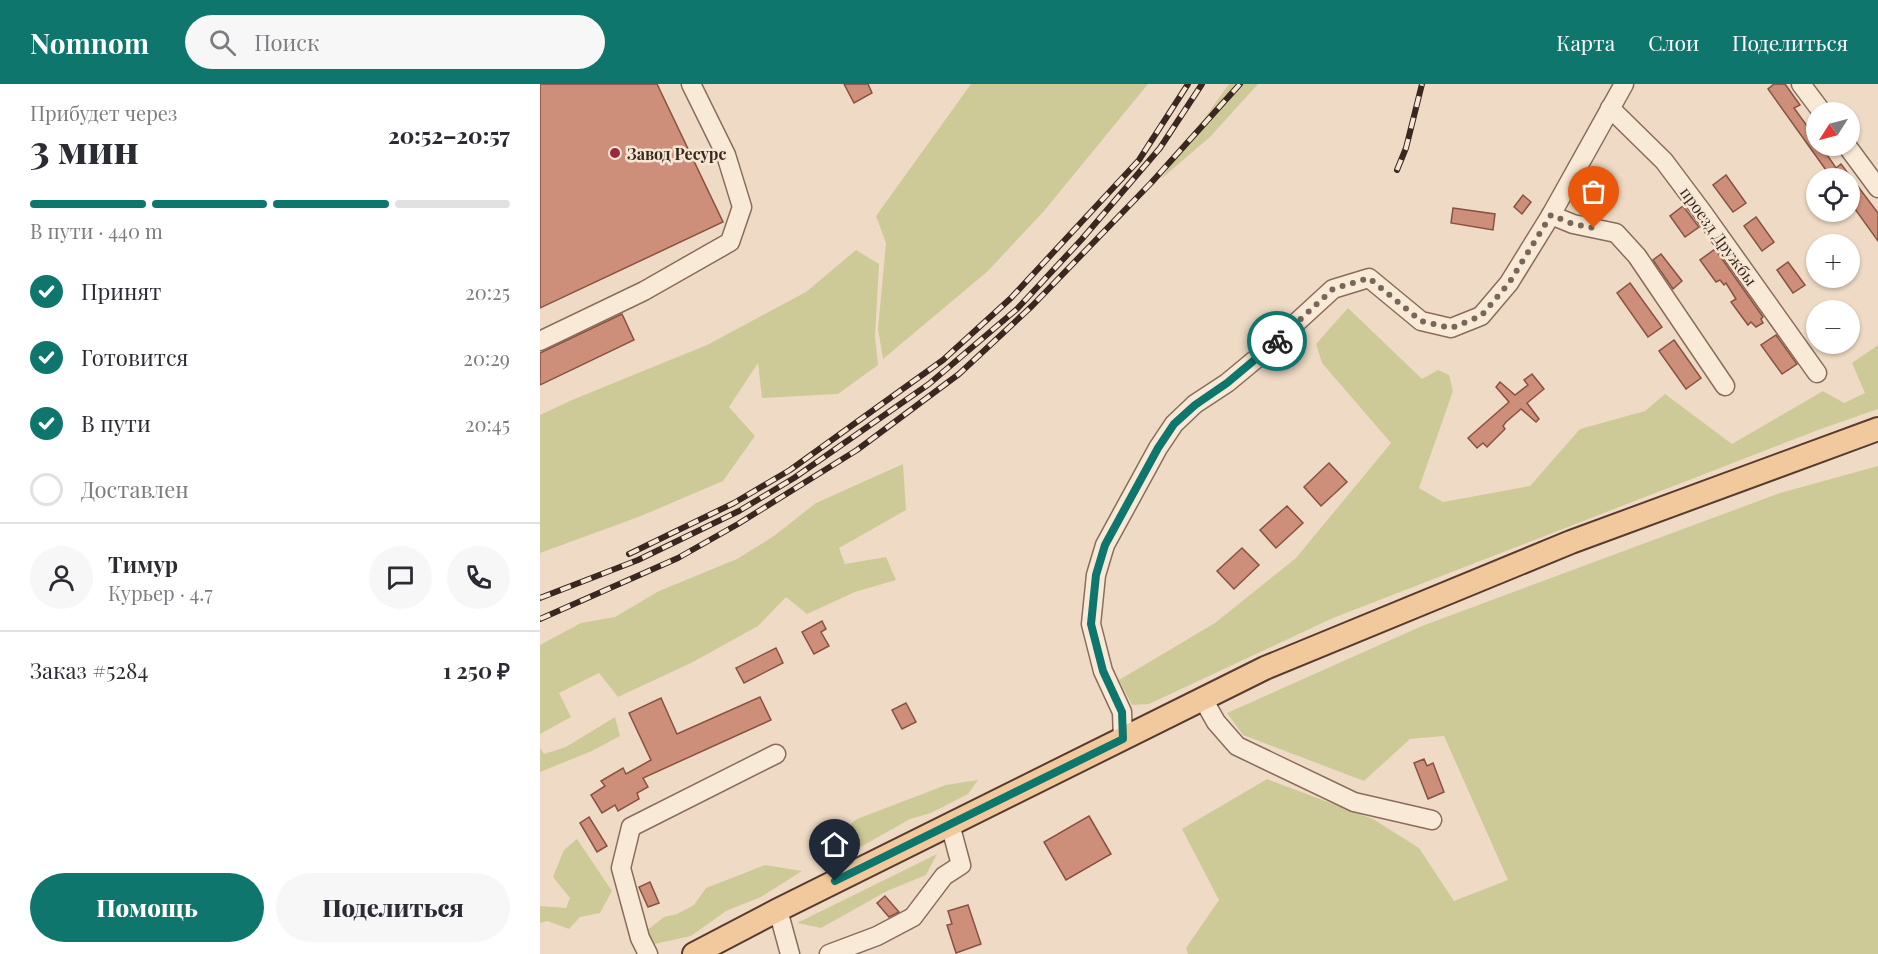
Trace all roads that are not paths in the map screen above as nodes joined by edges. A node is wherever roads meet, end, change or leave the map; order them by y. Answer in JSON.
{"nodes":[{"id":1,"x":692,"y":84,"type":"edge"},
{"id":2,"x":1624,"y":84,"type":"edge"},
{"id":3,"x":1801,"y":84,"type":"edge"},
{"id":4,"x":1814,"y":102,"type":"edge"},
{"id":5,"x":1610,"y":108,"type":"junction"},
{"id":6,"x":1854,"y":156,"type":"edge"},
{"id":7,"x":1878,"y":188,"type":"edge"},
{"id":8,"x":1551,"y":215,"type":"junction"},
{"id":9,"x":540,"y":341,"type":"edge"},
{"id":10,"x":1817,"y":373,"type":"dead end"},
{"id":11,"x":1725,"y":386,"type":"dead end"},
{"id":12,"x":1878,"y":429,"type":"edge"},
{"id":13,"x":1203,"y":699,"type":"junction"},
{"id":14,"x":1123,"y":739,"type":"junction"},
{"id":15,"x":776,"y":754,"type":"dead end"},
{"id":16,"x":1432,"y":820,"type":"dead end"},
{"id":17,"x":951,"y":824,"type":"junction"},
{"id":18,"x":778,"y":910,"type":"junction"},
{"id":19,"x":648,"y":954,"type":"edge"},
{"id":20,"x":694,"y":954,"type":"edge"},
{"id":21,"x":790,"y":954,"type":"edge"},
{"id":22,"x":829,"y":954,"type":"edge"}],
"edges":[{"from":1,"to":9,"type":"street"},
{"from":2,"to":5,"type":"street"},
{"from":3,"to":4,"type":"street"},
{"from":5,"to":8,"type":"street"},
{"from":5,"to":10,"type":"street","name":"проезд Дружбы"},
{"from":6,"to":7,"type":"street"},
{"from":8,"to":11,"type":"street"},
{"from":8,"to":14,"type":"street"},
{"from":12,"to":13,"type":"main road"},
{"from":13,"to":14,"type":"main road"},
{"from":13,"to":16,"type":"street"},
{"from":14,"to":17,"type":"main road"},
{"from":15,"to":19,"type":"street"},
{"from":17,"to":18,"type":"main road"},
{"from":17,"to":22,"type":"street"},
{"from":18,"to":20,"type":"main road"},
{"from":18,"to":21,"type":"street"}]}
